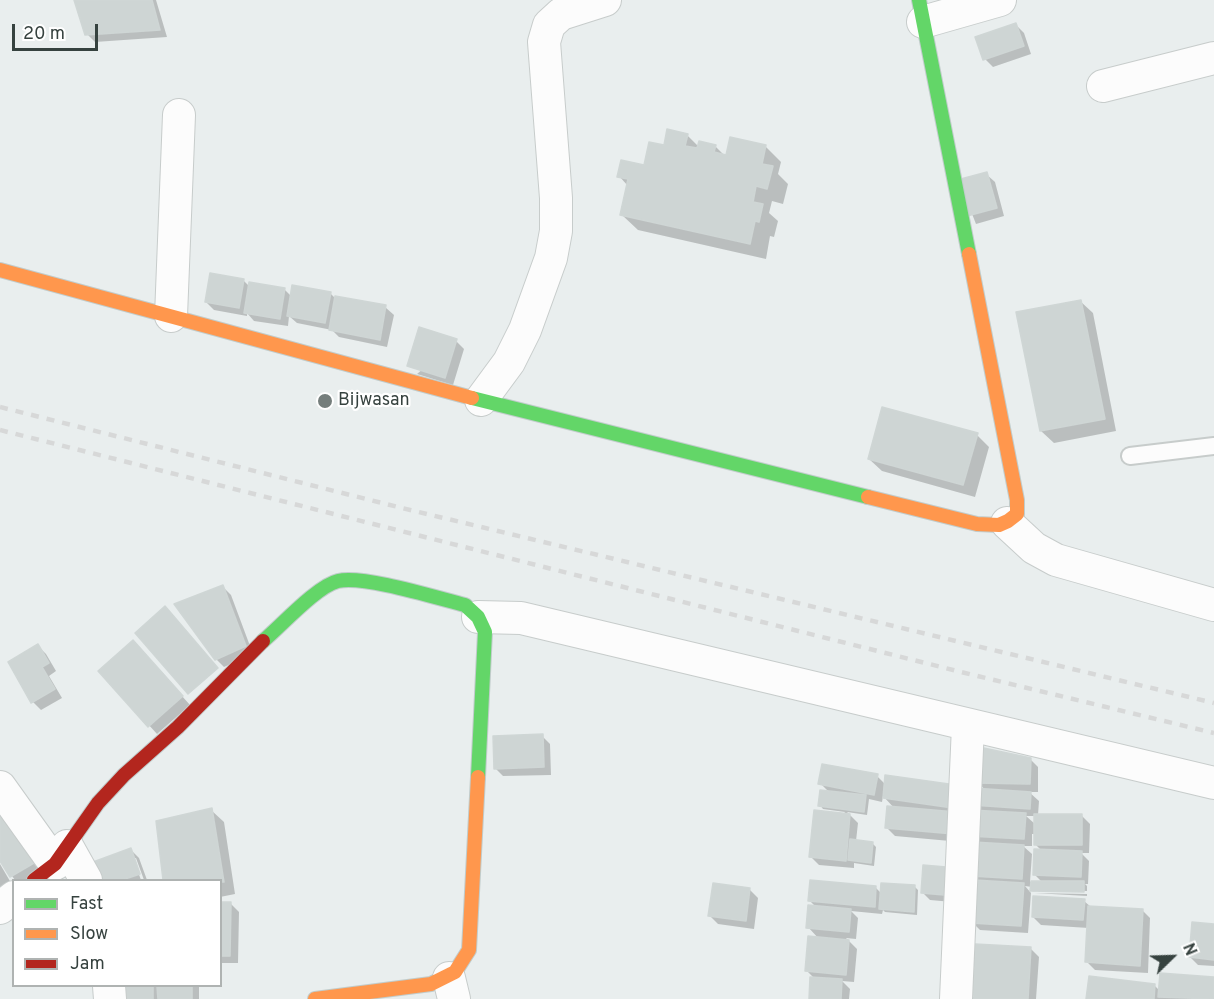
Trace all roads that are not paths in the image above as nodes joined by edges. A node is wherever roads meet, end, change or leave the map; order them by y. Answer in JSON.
{"nodes":[{"id":1,"x":606,"y":0,"type":"edge"},
{"id":2,"x":1000,"y":0,"type":"edge"},
{"id":3,"x":921,"y":11,"type":"edge"},
{"id":4,"x":1214,"y":58,"type":"edge"},
{"id":5,"x":1103,"y":86,"type":"dead end"},
{"id":6,"x":179,"y":115,"type":"dead end"},
{"id":7,"x":0,"y":270,"type":"edge"},
{"id":8,"x":171,"y":316,"type":"junction"},
{"id":9,"x":481,"y":400,"type":"junction"},
{"id":10,"x":1214,"y":446,"type":"edge"},
{"id":11,"x":1130,"y":456,"type":"dead end"},
{"id":12,"x":1007,"y":523,"type":"junction"},
{"id":13,"x":1214,"y":606,"type":"edge"},
{"id":14,"x":478,"y":617,"type":"junction"},
{"id":15,"x":968,"y":726,"type":"junction"},
{"id":16,"x":1214,"y":783,"type":"edge"},
{"id":17,"x":0,"y":787,"type":"edge"},
{"id":18,"x":52,"y":863,"type":"edge"},
{"id":19,"x":84,"y":879,"type":"edge"},
{"id":20,"x":12,"y":899,"type":"edge"},
{"id":21,"x":0,"y":908,"type":"edge"},
{"id":22,"x":452,"y":988,"type":"edge"},
{"id":23,"x":315,"y":999,"type":"edge"},
{"id":24,"x":956,"y":999,"type":"edge"}],
"edges":[{"from":1,"to":9,"type":"street"},
{"from":2,"to":3,"type":"street"},
{"from":3,"to":12,"type":"street"},
{"from":4,"to":5,"type":"street"},
{"from":6,"to":8,"type":"street"},
{"from":7,"to":8,"type":"street"},
{"from":8,"to":9,"type":"street"},
{"from":9,"to":12,"type":"street"},
{"from":10,"to":11,"type":"lane"},
{"from":12,"to":13,"type":"street"},
{"from":14,"to":15,"type":"street"},
{"from":14,"to":18,"type":"street"},
{"from":14,"to":22,"type":"street"},
{"from":15,"to":16,"type":"street"},
{"from":15,"to":24,"type":"street"},
{"from":17,"to":18,"type":"street"},
{"from":18,"to":19,"type":"street"},
{"from":20,"to":21,"type":"street"},
{"from":22,"to":23,"type":"street"}]}
